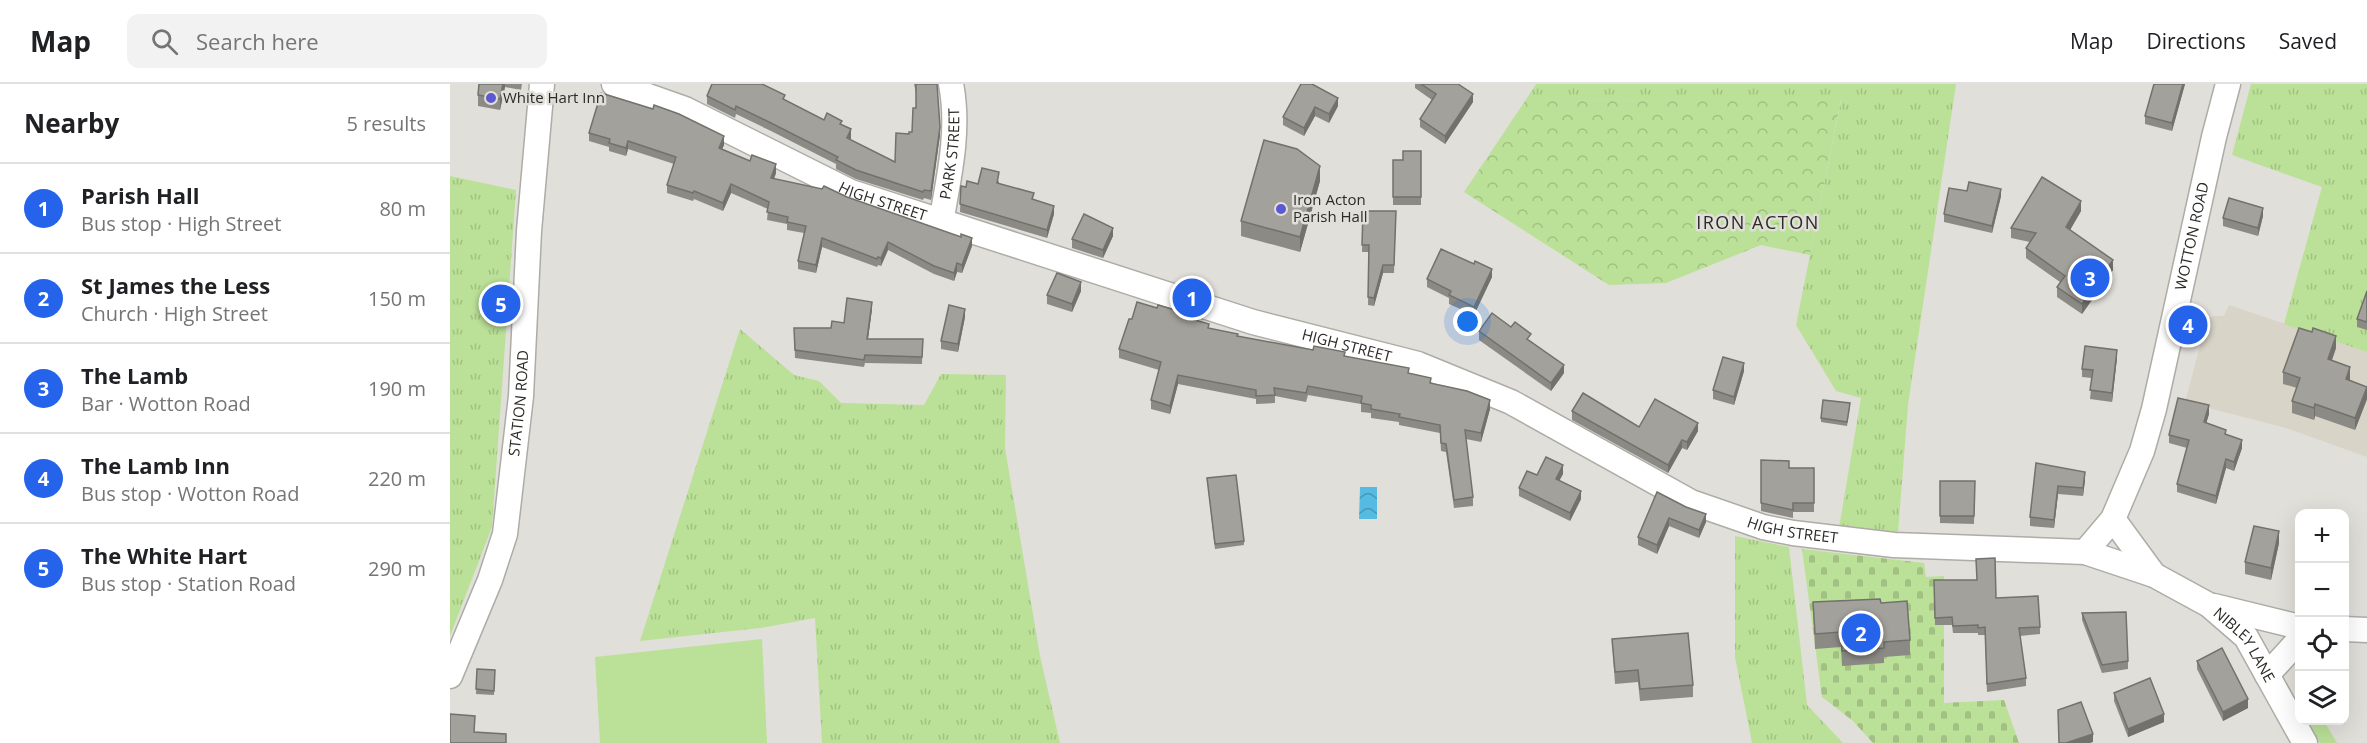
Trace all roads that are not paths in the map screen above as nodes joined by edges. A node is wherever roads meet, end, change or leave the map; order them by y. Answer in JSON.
{"nodes":[{"id":1,"x":542,"y":84,"type":"edge"},
{"id":2,"x":614,"y":84,"type":"edge"},
{"id":3,"x":951,"y":84,"type":"edge"},
{"id":4,"x":2228,"y":84,"type":"edge"},
{"id":5,"x":941,"y":222,"type":"junction"},
{"id":6,"x":2112,"y":519,"type":"junction"},
{"id":7,"x":2085,"y":552,"type":"junction"},
{"id":8,"x":2154,"y":575,"type":"junction"},
{"id":9,"x":2209,"y":605,"type":"junction"},
{"id":10,"x":2295,"y":626,"type":"edge"},
{"id":11,"x":2349,"y":629,"type":"edge"},
{"id":12,"x":2367,"y":630,"type":"edge"},
{"id":13,"x":2295,"y":644,"type":"edge"},
{"id":14,"x":2267,"y":675,"type":"junction"},
{"id":15,"x":450,"y":676,"type":"edge"},
{"id":16,"x":2305,"y":743,"type":"edge"}],
"edges":[{"from":1,"to":15,"type":"street","name":"STATION ROAD"},
{"from":2,"to":5,"type":"street","name":"HIGH STREET"},
{"from":3,"to":5,"type":"street","name":"PARK STREET"},
{"from":4,"to":6,"type":"street","name":"WOTTON ROAD"},
{"from":5,"to":7,"type":"street","name":"HIGH STREET"},
{"from":6,"to":7,"type":"street","name":"WOTTON ROAD"},
{"from":6,"to":8,"type":"street","name":"NIBLEY LANE"},
{"from":7,"to":8,"type":"street","name":"NIBLEY LANE"},
{"from":8,"to":9,"type":"street","name":"NIBLEY LANE"},
{"from":9,"to":10,"type":"street"},
{"from":9,"to":14,"type":"street","name":"NIBLEY LANE"},
{"from":11,"to":12,"type":"street"},
{"from":13,"to":14,"type":"street"},
{"from":14,"to":16,"type":"street","name":"NIBLEY LANE"}]}
